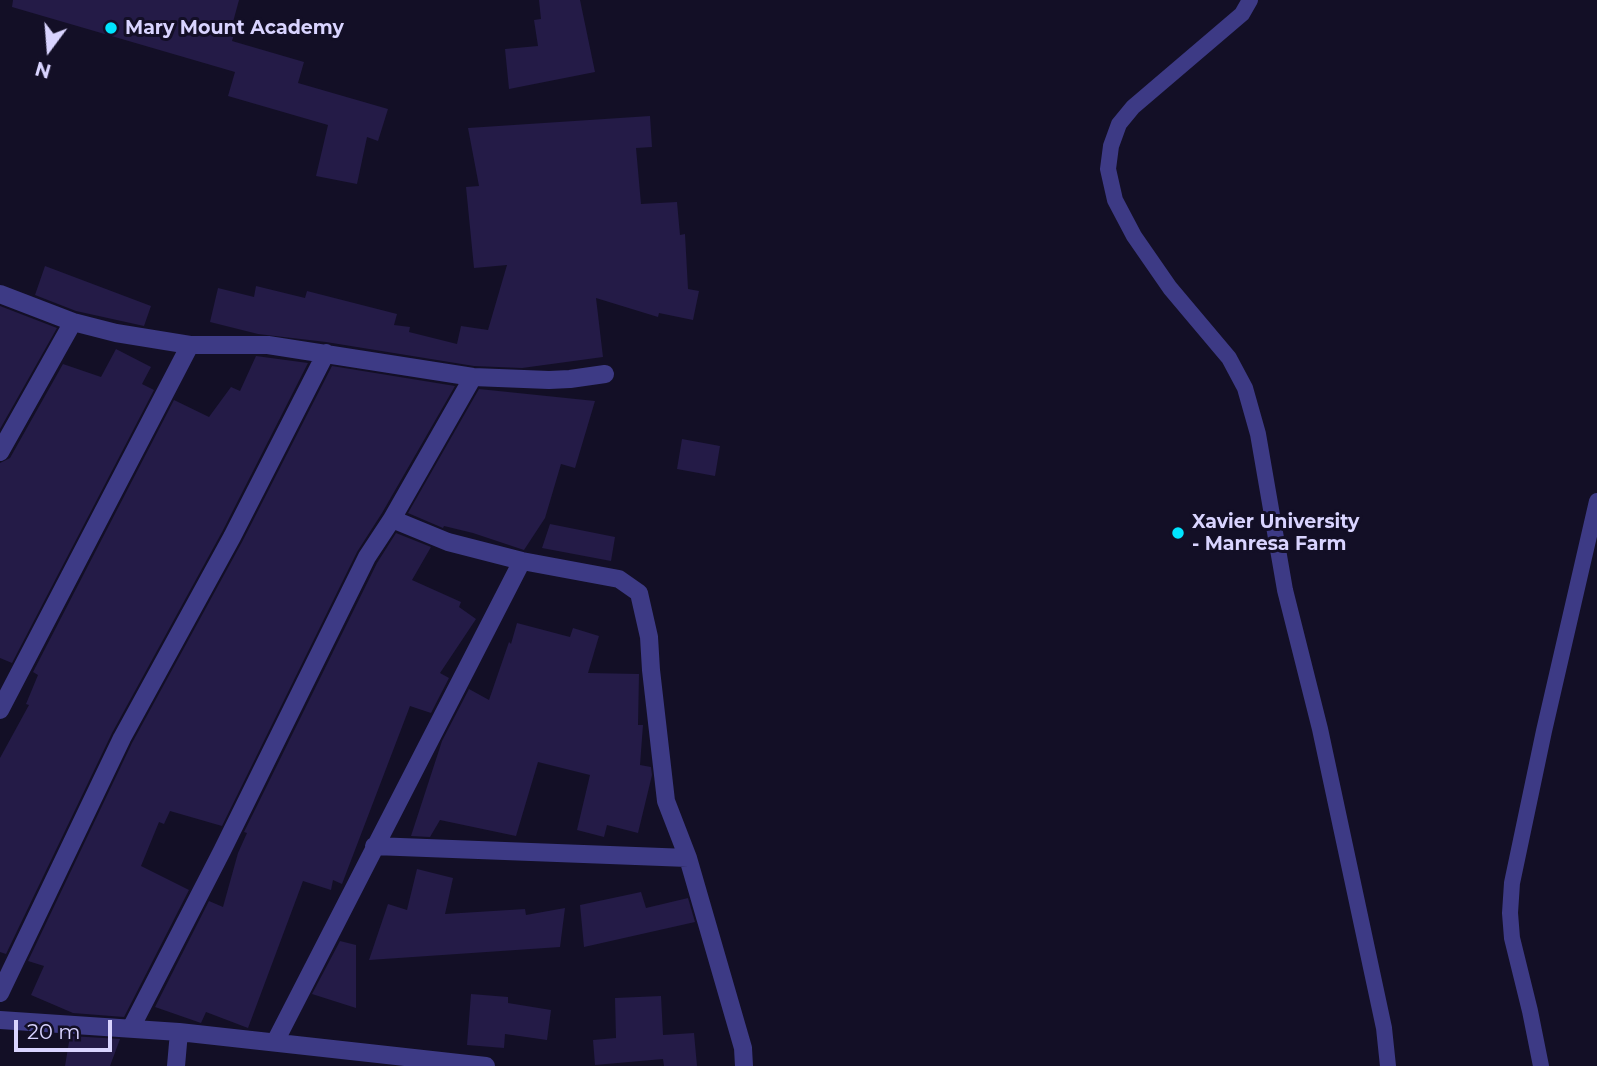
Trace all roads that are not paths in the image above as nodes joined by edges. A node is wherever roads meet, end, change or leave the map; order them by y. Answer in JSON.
{"nodes":[{"id":1,"x":1250,"y":0,"type":"edge"},
{"id":2,"x":0,"y":294,"type":"edge"},
{"id":3,"x":73,"y":322,"type":"junction"},
{"id":4,"x":190,"y":345,"type":"junction"},
{"id":5,"x":326,"y":353,"type":"junction"},
{"id":6,"x":605,"y":374,"type":"dead end"},
{"id":7,"x":473,"y":377,"type":"junction"},
{"id":8,"x":0,"y":452,"type":"edge"},
{"id":9,"x":1597,"y":501,"type":"edge"},
{"id":10,"x":392,"y":519,"type":"junction"},
{"id":11,"x":522,"y":561,"type":"junction"},
{"id":12,"x":0,"y":710,"type":"edge"},
{"id":13,"x":374,"y":846,"type":"junction"},
{"id":14,"x":688,"y":858,"type":"junction"},
{"id":15,"x":0,"y":993,"type":"edge"},
{"id":16,"x":0,"y":1020,"type":"edge"},
{"id":17,"x":131,"y":1028,"type":"junction"},
{"id":18,"x":178,"y":1032,"type":"junction"},
{"id":19,"x":275,"y":1042,"type":"junction"},
{"id":20,"x":176,"y":1066,"type":"edge"},
{"id":21,"x":486,"y":1066,"type":"edge"},
{"id":22,"x":744,"y":1066,"type":"edge"},
{"id":23,"x":1388,"y":1066,"type":"edge"},
{"id":24,"x":1541,"y":1066,"type":"edge"}],
"edges":[{"from":1,"to":23,"type":"lane"},
{"from":2,"to":3,"type":"street"},
{"from":3,"to":4,"type":"street"},
{"from":3,"to":8,"type":"street"},
{"from":4,"to":5,"type":"street"},
{"from":4,"to":12,"type":"street"},
{"from":5,"to":7,"type":"street"},
{"from":5,"to":15,"type":"street"},
{"from":6,"to":7,"type":"street"},
{"from":7,"to":10,"type":"street"},
{"from":9,"to":24,"type":"lane"},
{"from":10,"to":11,"type":"street"},
{"from":10,"to":17,"type":"street"},
{"from":11,"to":13,"type":"street"},
{"from":11,"to":14,"type":"street"},
{"from":13,"to":14,"type":"street"},
{"from":13,"to":19,"type":"street"},
{"from":14,"to":22,"type":"street"},
{"from":16,"to":17,"type":"street"},
{"from":17,"to":18,"type":"street"},
{"from":18,"to":19,"type":"street"},
{"from":18,"to":20,"type":"street"},
{"from":19,"to":21,"type":"street"}]}
